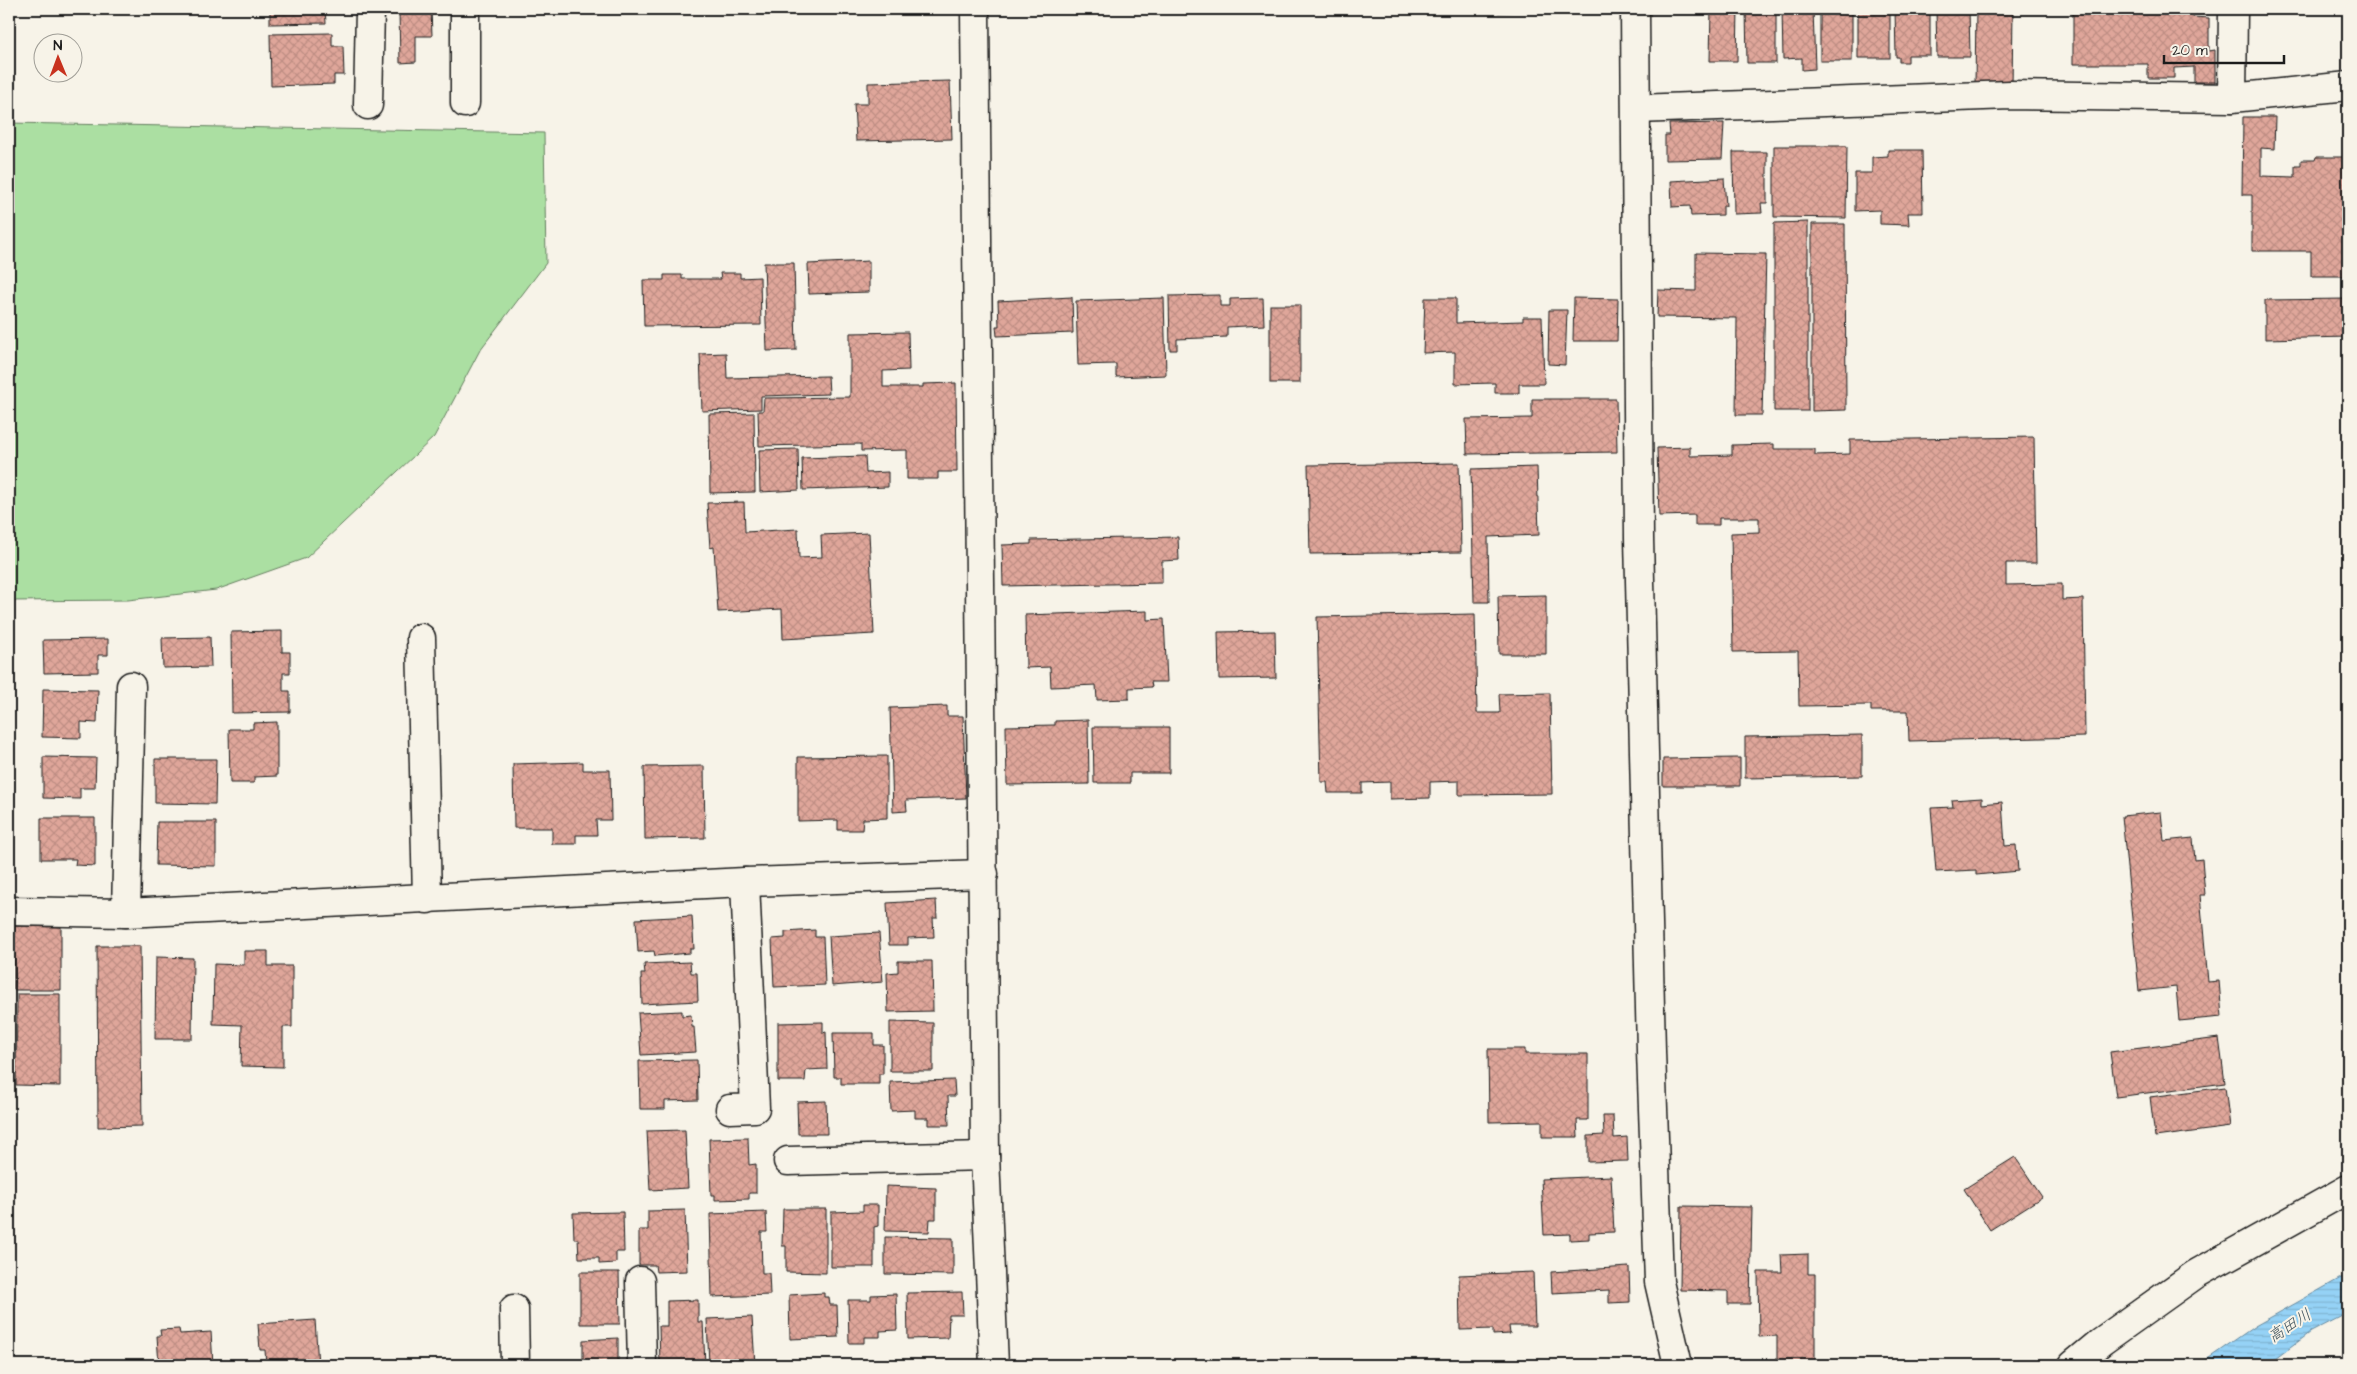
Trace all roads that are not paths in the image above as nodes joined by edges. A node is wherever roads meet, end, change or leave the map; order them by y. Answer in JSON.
{"nodes":[{"id":1,"x":370,"y":9,"type":"edge"},
{"id":2,"x":465,"y":9,"type":"edge"},
{"id":3,"x":975,"y":9,"type":"edge"},
{"id":4,"x":1635,"y":9,"type":"edge"},
{"id":5,"x":2233,"y":9,"type":"edge"},
{"id":6,"x":2348,"y":86,"type":"edge"},
{"id":7,"x":2232,"y":98,"type":"junction"},
{"id":8,"x":465,"y":103,"type":"dead end"},
{"id":9,"x":368,"y":105,"type":"dead end"},
{"id":10,"x":1636,"y":109,"type":"junction"},
{"id":11,"x":421,"y":638,"type":"dead end"},
{"id":12,"x":131,"y":686,"type":"dead end"},
{"id":13,"x":984,"y":874,"type":"junction"},
{"id":14,"x":746,"y":882,"type":"junction"},
{"id":15,"x":427,"y":899,"type":"junction"},
{"id":16,"x":9,"y":911,"type":"edge"},
{"id":17,"x":126,"y":913,"type":"junction"},
{"id":18,"x":730,"y":1109,"type":"dead end"},
{"id":19,"x":986,"y":1156,"type":"junction"},
{"id":20,"x":788,"y":1161,"type":"dead end"},
{"id":21,"x":2348,"y":1189,"type":"edge"},
{"id":22,"x":640,"y":1281,"type":"dead end"},
{"id":23,"x":514,"y":1309,"type":"dead end"},
{"id":24,"x":515,"y":1365,"type":"edge"},
{"id":25,"x":642,"y":1365,"type":"edge"},
{"id":26,"x":994,"y":1365,"type":"edge"},
{"id":27,"x":1678,"y":1365,"type":"edge"},
{"id":28,"x":2073,"y":1365,"type":"edge"}],
"edges":[{"from":1,"to":9,"type":"street"},
{"from":2,"to":8,"type":"street"},
{"from":3,"to":13,"type":"street"},
{"from":4,"to":10,"type":"street"},
{"from":5,"to":7,"type":"street"},
{"from":6,"to":7,"type":"street"},
{"from":7,"to":10,"type":"street"},
{"from":10,"to":27,"type":"street"},
{"from":11,"to":15,"type":"street"},
{"from":12,"to":17,"type":"street"},
{"from":13,"to":14,"type":"street"},
{"from":13,"to":19,"type":"street"},
{"from":14,"to":15,"type":"street"},
{"from":14,"to":18,"type":"street"},
{"from":15,"to":17,"type":"street"},
{"from":16,"to":17,"type":"street"},
{"from":19,"to":20,"type":"street"},
{"from":19,"to":26,"type":"street"},
{"from":21,"to":28,"type":"street"},
{"from":22,"to":25,"type":"street"},
{"from":23,"to":24,"type":"street"}]}
